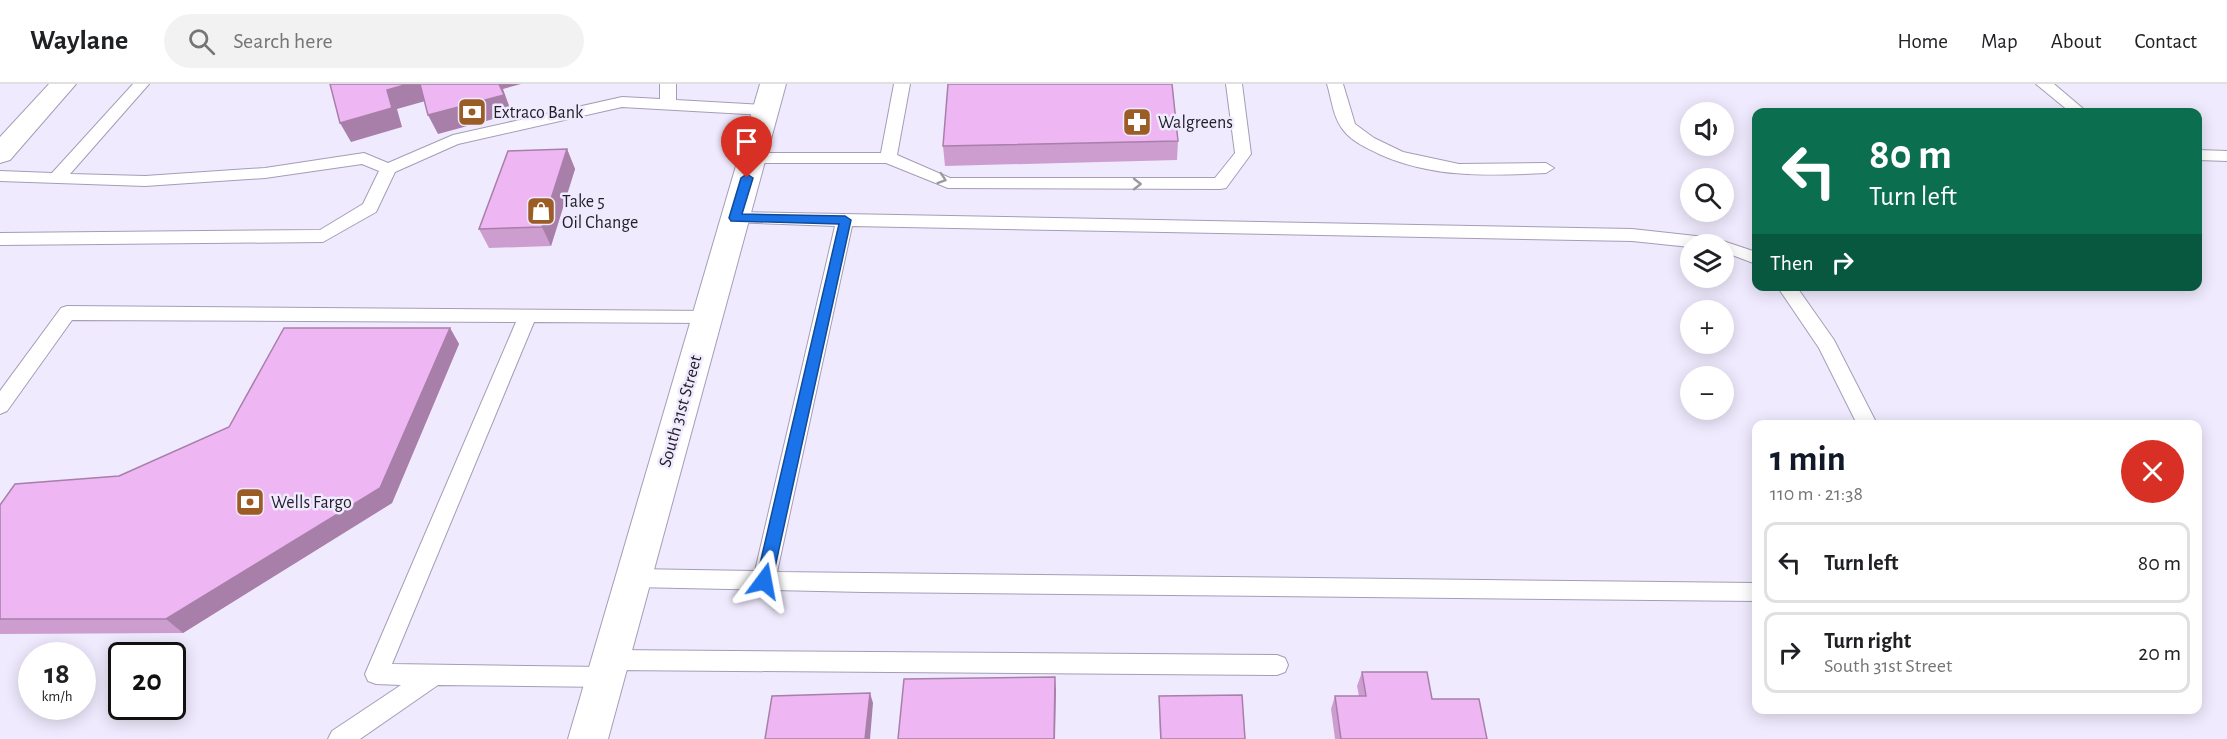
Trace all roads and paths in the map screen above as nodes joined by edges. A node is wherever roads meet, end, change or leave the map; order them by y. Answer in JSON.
{"nodes":[{"id":1,"x":63,"y":84,"type":"edge"},
{"id":2,"x":141,"y":84,"type":"edge"},
{"id":3,"x":668,"y":84,"type":"edge"},
{"id":4,"x":902,"y":84,"type":"edge"},
{"id":5,"x":1234,"y":84,"type":"edge"},
{"id":6,"x":1335,"y":84,"type":"edge"},
{"id":7,"x":2044,"y":84,"type":"edge"},
{"id":8,"x":769,"y":97,"type":"edge"},
{"id":9,"x":668,"y":105,"type":"junction"},
{"id":10,"x":2074,"y":108,"type":"edge"},
{"id":11,"x":0,"y":154,"type":"edge"},
{"id":12,"x":2202,"y":155,"type":"edge"},
{"id":13,"x":2227,"y":156,"type":"edge"},
{"id":14,"x":753,"y":158,"type":"junction"},
{"id":15,"x":888,"y":158,"type":"junction"},
{"id":16,"x":1546,"y":168,"type":"dead end"},
{"id":17,"x":388,"y":169,"type":"junction"},
{"id":18,"x":0,"y":176,"type":"edge"},
{"id":19,"x":56,"y":179,"type":"junction"},
{"id":20,"x":735,"y":218,"type":"junction"},
{"id":21,"x":845,"y":220,"type":"junction"},
{"id":22,"x":0,"y":239,"type":"edge"},
{"id":23,"x":1680,"y":240,"type":"edge"},
{"id":24,"x":1734,"y":250,"type":"edge"},
{"id":25,"x":1752,"y":256,"type":"edge"},
{"id":26,"x":1789,"y":291,"type":"edge"},
{"id":27,"x":528,"y":315,"type":"junction"},
{"id":28,"x":707,"y":316,"type":"junction"},
{"id":29,"x":0,"y":406,"type":"edge"},
{"id":30,"x":1865,"y":420,"type":"edge"},
{"id":31,"x":633,"y":578,"type":"junction"},
{"id":32,"x":764,"y":581,"type":"junction"},
{"id":33,"x":1752,"y":592,"type":"edge"},
{"id":34,"x":1277,"y":665,"type":"dead end"},
{"id":35,"x":608,"y":669,"type":"junction"},
{"id":36,"x":436,"y":674,"type":"junction"},
{"id":37,"x":340,"y":739,"type":"edge"},
{"id":38,"x":588,"y":739,"type":"edge"}],
"edges":[{"from":1,"to":11,"type":"main road"},
{"from":2,"to":19,"type":"lane"},
{"from":3,"to":9,"type":"lane"},
{"from":4,"to":15,"type":"lane"},
{"from":15,"to":5,"type":"lane","one_way":true},
{"from":6,"to":16,"type":"lane"},
{"from":7,"to":10,"type":"lane"},
{"from":8,"to":9,"type":"lane"},
{"from":8,"to":14,"type":"main road","name":"South 31st Street"},
{"from":9,"to":17,"type":"lane"},
{"from":12,"to":13,"type":"lane"},
{"from":14,"to":15,"type":"lane"},
{"from":14,"to":20,"type":"main road","name":"South 31st Street"},
{"from":17,"to":19,"type":"lane"},
{"from":17,"to":22,"type":"lane"},
{"from":18,"to":19,"type":"lane"},
{"from":20,"to":21,"type":"lane"},
{"from":20,"to":28,"type":"main road","name":"South 31st Street"},
{"from":21,"to":23,"type":"lane"},
{"from":21,"to":32,"type":"lane"},
{"from":24,"to":25,"type":"lane"},
{"from":26,"to":30,"type":"lane"},
{"from":27,"to":28,"type":"lane"},
{"from":27,"to":29,"type":"lane"},
{"from":27,"to":36,"type":"lane"},
{"from":28,"to":31,"type":"main road","name":"South 31st Street"},
{"from":31,"to":32,"type":"lane"},
{"from":31,"to":35,"type":"main road","name":"South 31st Street"},
{"from":32,"to":33,"type":"lane"},
{"from":34,"to":35,"type":"lane"},
{"from":35,"to":36,"type":"lane"},
{"from":35,"to":38,"type":"main road","name":"South 31st Street"},
{"from":36,"to":37,"type":"lane"}]}
